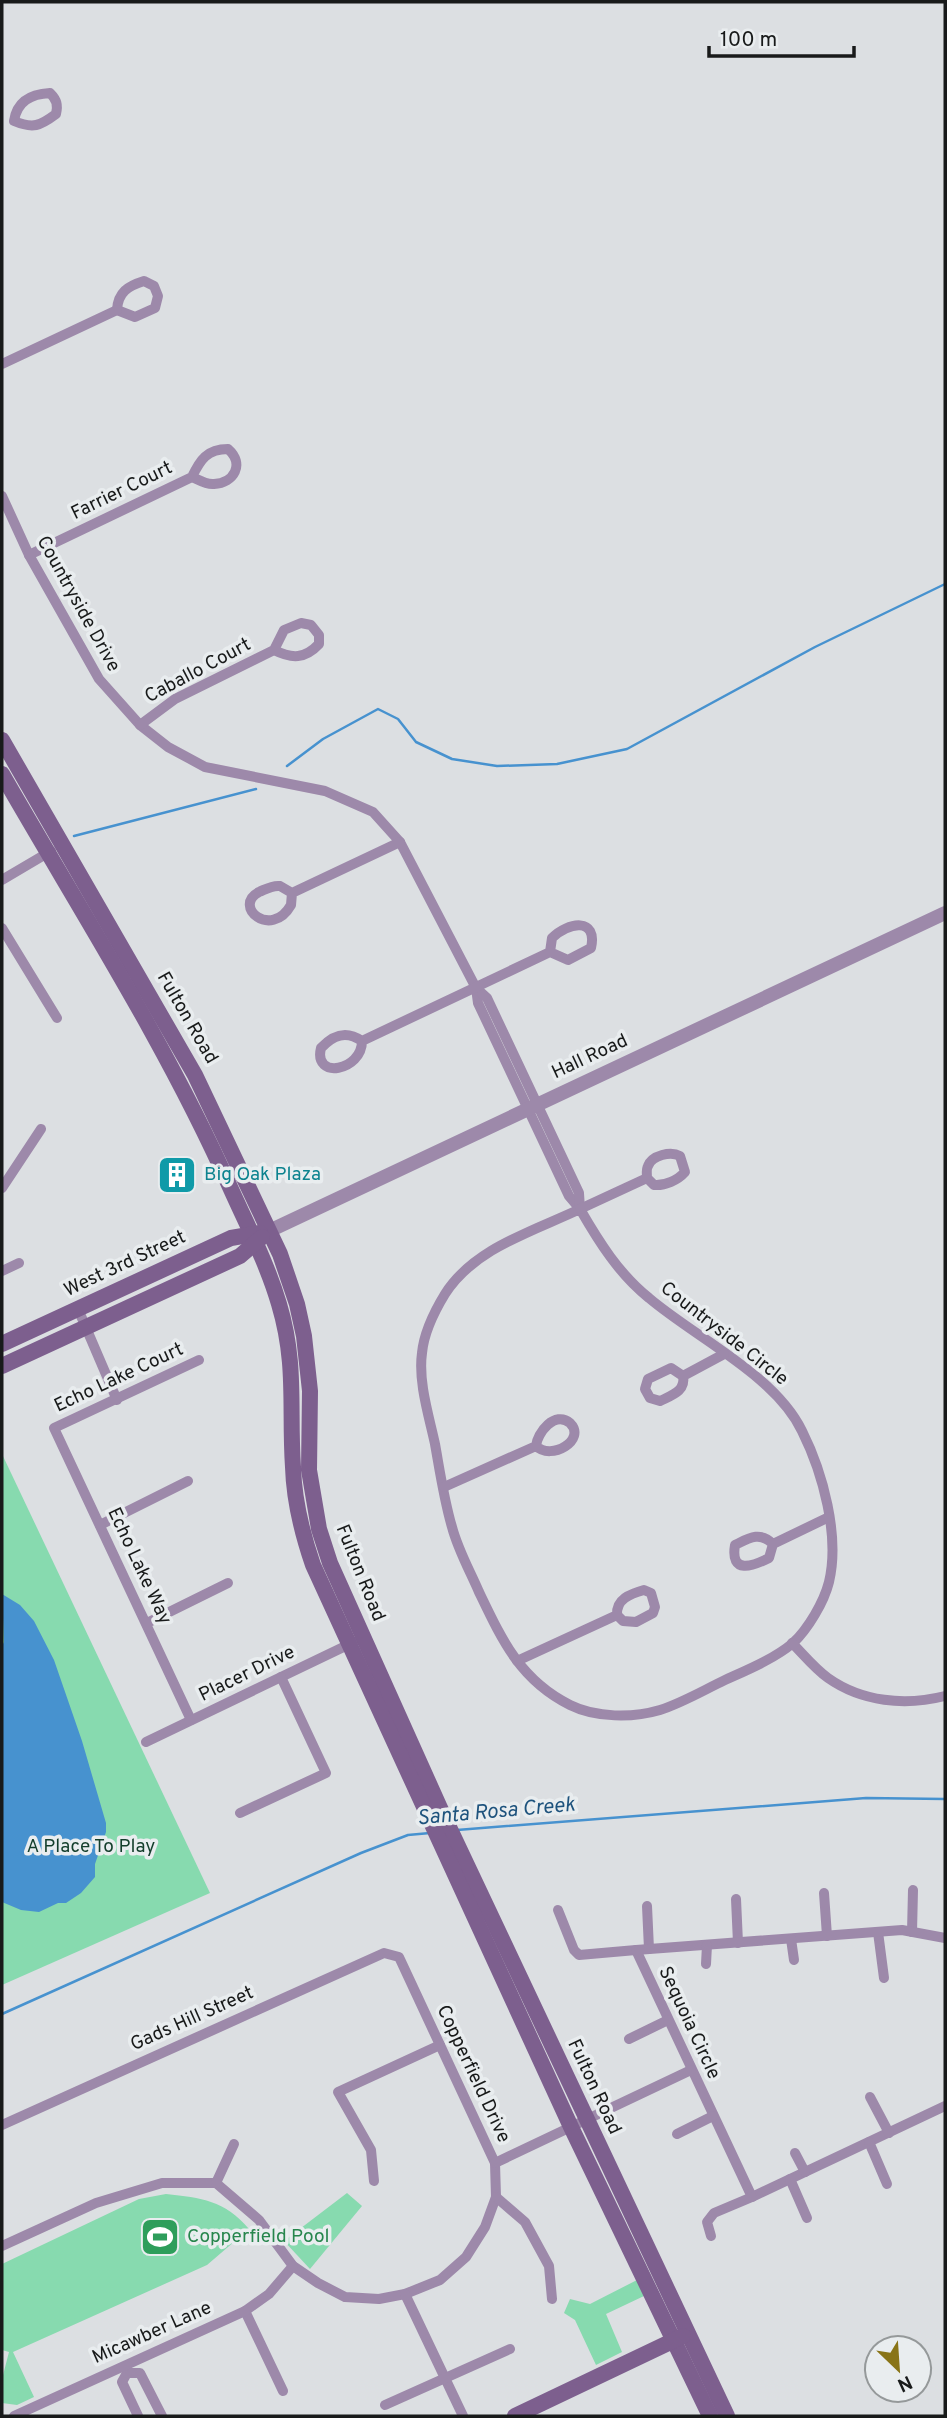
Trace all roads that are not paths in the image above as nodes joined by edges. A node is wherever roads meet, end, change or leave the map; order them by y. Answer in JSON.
{"nodes":[{"id":1,"x":14,"y":121,"type":"dead end"},
{"id":2,"x":2,"y":126,"type":"edge"},
{"id":3,"x":117,"y":310,"type":"dead end"},
{"id":4,"x":2,"y":364,"type":"edge"},
{"id":5,"x":192,"y":477,"type":"dead end"},
{"id":6,"x":2,"y":496,"type":"edge"},
{"id":7,"x":29,"y":555,"type":"junction"},
{"id":8,"x":274,"y":650,"type":"dead end"},
{"id":9,"x":140,"y":725,"type":"junction"},
{"id":10,"x":2,"y":740,"type":"edge"},
{"id":11,"x":2,"y":774,"type":"edge"},
{"id":12,"x":400,"y":842,"type":"junction"},
{"id":13,"x":62,"y":844,"type":"junction"},
{"id":14,"x":47,"y":853,"type":"junction"},
{"id":15,"x":2,"y":880,"type":"edge"},
{"id":16,"x":292,"y":893,"type":"dead end"},
{"id":17,"x":945,"y":913,"type":"edge"},
{"id":18,"x":2,"y":928,"type":"edge"},
{"id":19,"x":550,"y":952,"type":"dead end"},
{"id":20,"x":475,"y":988,"type":"junction"},
{"id":21,"x":57,"y":1018,"type":"dead end"},
{"id":22,"x":362,"y":1041,"type":"dead end"},
{"id":23,"x":533,"y":1108,"type":"junction"},
{"id":24,"x":41,"y":1129,"type":"dead end"},
{"id":25,"x":647,"y":1178,"type":"dead end"},
{"id":26,"x":2,"y":1188,"type":"edge"},
{"id":27,"x":580,"y":1209,"type":"junction"},
{"id":28,"x":269,"y":1231,"type":"junction"},
{"id":29,"x":253,"y":1239,"type":"junction"},
{"id":30,"x":19,"y":1263,"type":"dead end"},
{"id":31,"x":2,"y":1271,"type":"edge"},
{"id":32,"x":78,"y":1309,"type":"junction"},
{"id":33,"x":86,"y":1327,"type":"junction"},
{"id":34,"x":2,"y":1344,"type":"edge"},
{"id":35,"x":724,"y":1354,"type":"junction"},
{"id":36,"x":199,"y":1360,"type":"dead end"},
{"id":37,"x":2,"y":1366,"type":"edge"},
{"id":38,"x":683,"y":1376,"type":"dead end"},
{"id":39,"x":117,"y":1400,"type":"junction"},
{"id":40,"x":54,"y":1428,"type":"joint"},
{"id":41,"x":536,"y":1446,"type":"dead end"},
{"id":42,"x":188,"y":1481,"type":"dead end"},
{"id":43,"x":444,"y":1487,"type":"junction"},
{"id":44,"x":829,"y":1517,"type":"junction"},
{"id":45,"x":100,"y":1525,"type":"junction"},
{"id":46,"x":773,"y":1544,"type":"dead end"},
{"id":47,"x":228,"y":1583,"type":"dead end"},
{"id":48,"x":617,"y":1615,"type":"dead end"},
{"id":49,"x":147,"y":1623,"type":"junction"},
{"id":50,"x":363,"y":1638,"type":"junction"},
{"id":51,"x":792,"y":1643,"type":"junction"},
{"id":52,"x":348,"y":1645,"type":"junction"},
{"id":53,"x":517,"y":1661,"type":"junction"},
{"id":54,"x":281,"y":1677,"type":"junction"},
{"id":55,"x":945,"y":1696,"type":"edge"},
{"id":56,"x":191,"y":1720,"type":"junction"},
{"id":57,"x":146,"y":1742,"type":"dead end"},
{"id":58,"x":432,"y":1808,"type":"junction"},
{"id":59,"x":240,"y":1813,"type":"dead end"},
{"id":60,"x":913,"y":1890,"type":"dead end"},
{"id":61,"x":824,"y":1893,"type":"dead end"},
{"id":62,"x":736,"y":1899,"type":"dead end"},
{"id":63,"x":647,"y":1906,"type":"dead end"},
{"id":64,"x":558,"y":1910,"type":"dead end"},
{"id":65,"x":878,"y":1932,"type":"junction"},
{"id":66,"x":912,"y":1932,"type":"junction"},
{"id":67,"x":827,"y":1936,"type":"junction"},
{"id":68,"x":945,"y":1938,"type":"edge"},
{"id":69,"x":790,"y":1939,"type":"junction"},
{"id":70,"x":738,"y":1943,"type":"junction"},
{"id":71,"x":707,"y":1945,"type":"junction"},
{"id":72,"x":649,"y":1949,"type":"junction"},
{"id":73,"x":636,"y":1950,"type":"junction"},
{"id":74,"x":399,"y":1957,"type":"joint"},
{"id":75,"x":794,"y":1960,"type":"dead end"},
{"id":76,"x":706,"y":1964,"type":"dead end"},
{"id":77,"x":884,"y":1978,"type":"dead end"},
{"id":78,"x":668,"y":2020,"type":"junction"},
{"id":79,"x":629,"y":2039,"type":"dead end"},
{"id":80,"x":440,"y":2045,"type":"junction"},
{"id":81,"x":691,"y":2070,"type":"junction"},
{"id":82,"x":870,"y":2097,"type":"dead end"},
{"id":83,"x":945,"y":2106,"type":"edge"},
{"id":84,"x":713,"y":2116,"type":"junction"},
{"id":85,"x":578,"y":2123,"type":"junction"},
{"id":86,"x":2,"y":2125,"type":"edge"},
{"id":87,"x":889,"y":2133,"type":"junction"},
{"id":88,"x":677,"y":2134,"type":"dead end"},
{"id":89,"x":869,"y":2142,"type":"junction"},
{"id":90,"x":234,"y":2144,"type":"dead end"},
{"id":91,"x":795,"y":2153,"type":"dead end"},
{"id":92,"x":495,"y":2163,"type":"junction"},
{"id":93,"x":805,"y":2172,"type":"junction"},
{"id":94,"x":790,"y":2179,"type":"junction"},
{"id":95,"x":374,"y":2182,"type":"dead end"},
{"id":96,"x":216,"y":2183,"type":"junction"},
{"id":97,"x":887,"y":2184,"type":"dead end"},
{"id":98,"x":496,"y":2197,"type":"junction"},
{"id":99,"x":752,"y":2197,"type":"junction"},
{"id":100,"x":807,"y":2218,"type":"dead end"},
{"id":101,"x":711,"y":2236,"type":"dead end"},
{"id":102,"x":2,"y":2246,"type":"edge"},
{"id":103,"x":293,"y":2266,"type":"junction"},
{"id":104,"x":405,"y":2294,"type":"junction"},
{"id":105,"x":552,"y":2299,"type":"dead end"},
{"id":106,"x":245,"y":2311,"type":"junction"},
{"id":107,"x":681,"y":2337,"type":"junction"},
{"id":108,"x":510,"y":2349,"type":"dead end"},
{"id":109,"x":126,"y":2369,"type":"junction"},
{"id":110,"x":445,"y":2378,"type":"junction"},
{"id":111,"x":283,"y":2391,"type":"dead end"},
{"id":112,"x":386,"y":2405,"type":"dead end"},
{"id":113,"x":15,"y":2416,"type":"edge"},
{"id":114,"x":138,"y":2416,"type":"edge"},
{"id":115,"x":162,"y":2416,"type":"edge"},
{"id":116,"x":463,"y":2416,"type":"edge"},
{"id":117,"x":515,"y":2416,"type":"edge"},
{"id":118,"x":709,"y":2416,"type":"edge"},
{"id":119,"x":727,"y":2416,"type":"edge"}],
"edges":[{"from":1,"to":2,"type":"street"},
{"from":3,"to":4,"type":"street"},
{"from":5,"to":7,"type":"street","name":"Farrier Court"},
{"from":6,"to":7,"type":"street","name":"Countryside Drive"},
{"from":7,"to":9,"type":"street","name":"Countryside Drive"},
{"from":8,"to":9,"type":"street","name":"Caballo Court"},
{"from":9,"to":12,"type":"street","name":"Countryside Drive"},
{"from":10,"to":13,"type":"main road","name":"Fulton Road"},
{"from":11,"to":14,"type":"main road","name":"Fulton Road"},
{"from":12,"to":16,"type":"street"},
{"from":12,"to":20,"type":"street","name":"Countryside Drive"},
{"from":13,"to":14,"type":"street"},
{"from":13,"to":28,"type":"main road","name":"Fulton Road"},
{"from":14,"to":15,"type":"street"},
{"from":14,"to":29,"type":"main road","name":"Fulton Road"},
{"from":17,"to":23,"type":"street","name":"Hall Road"},
{"from":18,"to":21,"type":"street"},
{"from":19,"to":20,"type":"street"},
{"from":20,"to":22,"type":"street"},
{"from":20,"to":23,"type":"street","name":"Countryside Drive"},
{"from":23,"to":27,"type":"street","name":"Countryside Drive"},
{"from":23,"to":28,"type":"street","name":"Hall Road"},
{"from":24,"to":26,"type":"street"},
{"from":25,"to":27,"type":"street"},
{"from":27,"to":35,"type":"street","name":"Countryside Circle"},
{"from":27,"to":43,"type":"street","name":"Countryside Circle"},
{"from":28,"to":29,"type":"main road","name":"West 3rd Street"},
{"from":28,"to":50,"type":"main road","name":"Fulton Road"},
{"from":29,"to":32,"type":"main road","name":"West 3rd Street"},
{"from":29,"to":33,"type":"main road","name":"West 3rd Street"},
{"from":29,"to":52,"type":"main road","name":"Fulton Road"},
{"from":30,"to":31,"type":"street"},
{"from":32,"to":33,"type":"street"},
{"from":32,"to":34,"type":"main road","name":"West 3rd Street"},
{"from":33,"to":37,"type":"main road","name":"West 3rd Street"},
{"from":33,"to":39,"type":"street"},
{"from":35,"to":38,"type":"street"},
{"from":35,"to":44,"type":"street","name":"Countryside Circle"},
{"from":36,"to":39,"type":"street","name":"Echo Lake Court"},
{"from":39,"to":40,"type":"street","name":"Echo Lake Court"},
{"from":40,"to":45,"type":"street","name":"Echo Lake Way"},
{"from":41,"to":43,"type":"street"},
{"from":42,"to":45,"type":"street"},
{"from":43,"to":53,"type":"street","name":"Countryside Circle"},
{"from":44,"to":46,"type":"street"},
{"from":44,"to":51,"type":"street","name":"Countryside Circle"},
{"from":45,"to":49,"type":"street","name":"Echo Lake Way"},
{"from":47,"to":49,"type":"street"},
{"from":48,"to":53,"type":"street"},
{"from":49,"to":56,"type":"street","name":"Echo Lake Way"},
{"from":50,"to":52,"type":"street","name":"Placer Drive"},
{"from":50,"to":58,"type":"main road","name":"Fulton Road"},
{"from":51,"to":53,"type":"street","name":"Countryside Circle"},
{"from":51,"to":55,"type":"street"},
{"from":52,"to":54,"type":"street","name":"Placer Drive"},
{"from":52,"to":58,"type":"main road","name":"Fulton Road"},
{"from":54,"to":56,"type":"street","name":"Placer Drive"},
{"from":54,"to":59,"type":"street"},
{"from":56,"to":57,"type":"street","name":"Placer Drive"},
{"from":58,"to":85,"type":"main road","name":"Fulton Road"},
{"from":58,"to":85,"type":"main road","name":"Fulton Road"},
{"from":60,"to":66,"type":"street"},
{"from":61,"to":67,"type":"street"},
{"from":62,"to":70,"type":"street"},
{"from":63,"to":72,"type":"street"},
{"from":64,"to":73,"type":"street"},
{"from":65,"to":66,"type":"street","name":"Sequoia Circle"},
{"from":65,"to":67,"type":"street","name":"Sequoia Circle"},
{"from":65,"to":77,"type":"street"},
{"from":66,"to":68,"type":"street","name":"Sequoia Circle"},
{"from":67,"to":69,"type":"street","name":"Sequoia Circle"},
{"from":69,"to":70,"type":"street","name":"Sequoia Circle"},
{"from":69,"to":75,"type":"street"},
{"from":70,"to":71,"type":"street","name":"Sequoia Circle"},
{"from":71,"to":72,"type":"street","name":"Sequoia Circle"},
{"from":71,"to":76,"type":"street"},
{"from":72,"to":73,"type":"street","name":"Sequoia Circle"},
{"from":73,"to":78,"type":"street","name":"Sequoia Circle"},
{"from":74,"to":80,"type":"street","name":"Copperfield Drive"},
{"from":74,"to":86,"type":"street","name":"Gads Hill Street"},
{"from":78,"to":79,"type":"street"},
{"from":78,"to":81,"type":"street","name":"Sequoia Circle"},
{"from":80,"to":92,"type":"street","name":"Copperfield Drive"},
{"from":80,"to":95,"type":"street"},
{"from":81,"to":84,"type":"street","name":"Sequoia Circle"},
{"from":81,"to":85,"type":"street"},
{"from":82,"to":87,"type":"street"},
{"from":83,"to":87,"type":"street"},
{"from":84,"to":88,"type":"street"},
{"from":84,"to":99,"type":"street","name":"Sequoia Circle"},
{"from":85,"to":92,"type":"street"},
{"from":85,"to":107,"type":"main road","name":"Fulton Road"},
{"from":87,"to":89,"type":"street"},
{"from":89,"to":93,"type":"street"},
{"from":89,"to":97,"type":"street"},
{"from":90,"to":96,"type":"street"},
{"from":91,"to":93,"type":"street"},
{"from":92,"to":98,"type":"street","name":"Copperfield Drive"},
{"from":93,"to":94,"type":"street"},
{"from":94,"to":99,"type":"street"},
{"from":94,"to":100,"type":"street"},
{"from":96,"to":102,"type":"street"},
{"from":96,"to":103,"type":"street","name":"Copperfield Drive"},
{"from":98,"to":104,"type":"street","name":"Copperfield Drive"},
{"from":98,"to":105,"type":"street"},
{"from":99,"to":101,"type":"street"},
{"from":103,"to":104,"type":"street","name":"Copperfield Drive"},
{"from":103,"to":106,"type":"street","name":"Micawber Lane"},
{"from":104,"to":110,"type":"street"},
{"from":106,"to":109,"type":"street","name":"Micawber Lane"},
{"from":106,"to":111,"type":"street"},
{"from":107,"to":117,"type":"main road"},
{"from":107,"to":118,"type":"main road","name":"Fulton Road"},
{"from":107,"to":119,"type":"main road","name":"Fulton Road"},
{"from":108,"to":110,"type":"street"},
{"from":109,"to":113,"type":"street","name":"Micawber Lane"},
{"from":109,"to":114,"type":"street"},
{"from":109,"to":115,"type":"street"},
{"from":110,"to":112,"type":"street"},
{"from":110,"to":116,"type":"street"}]}
